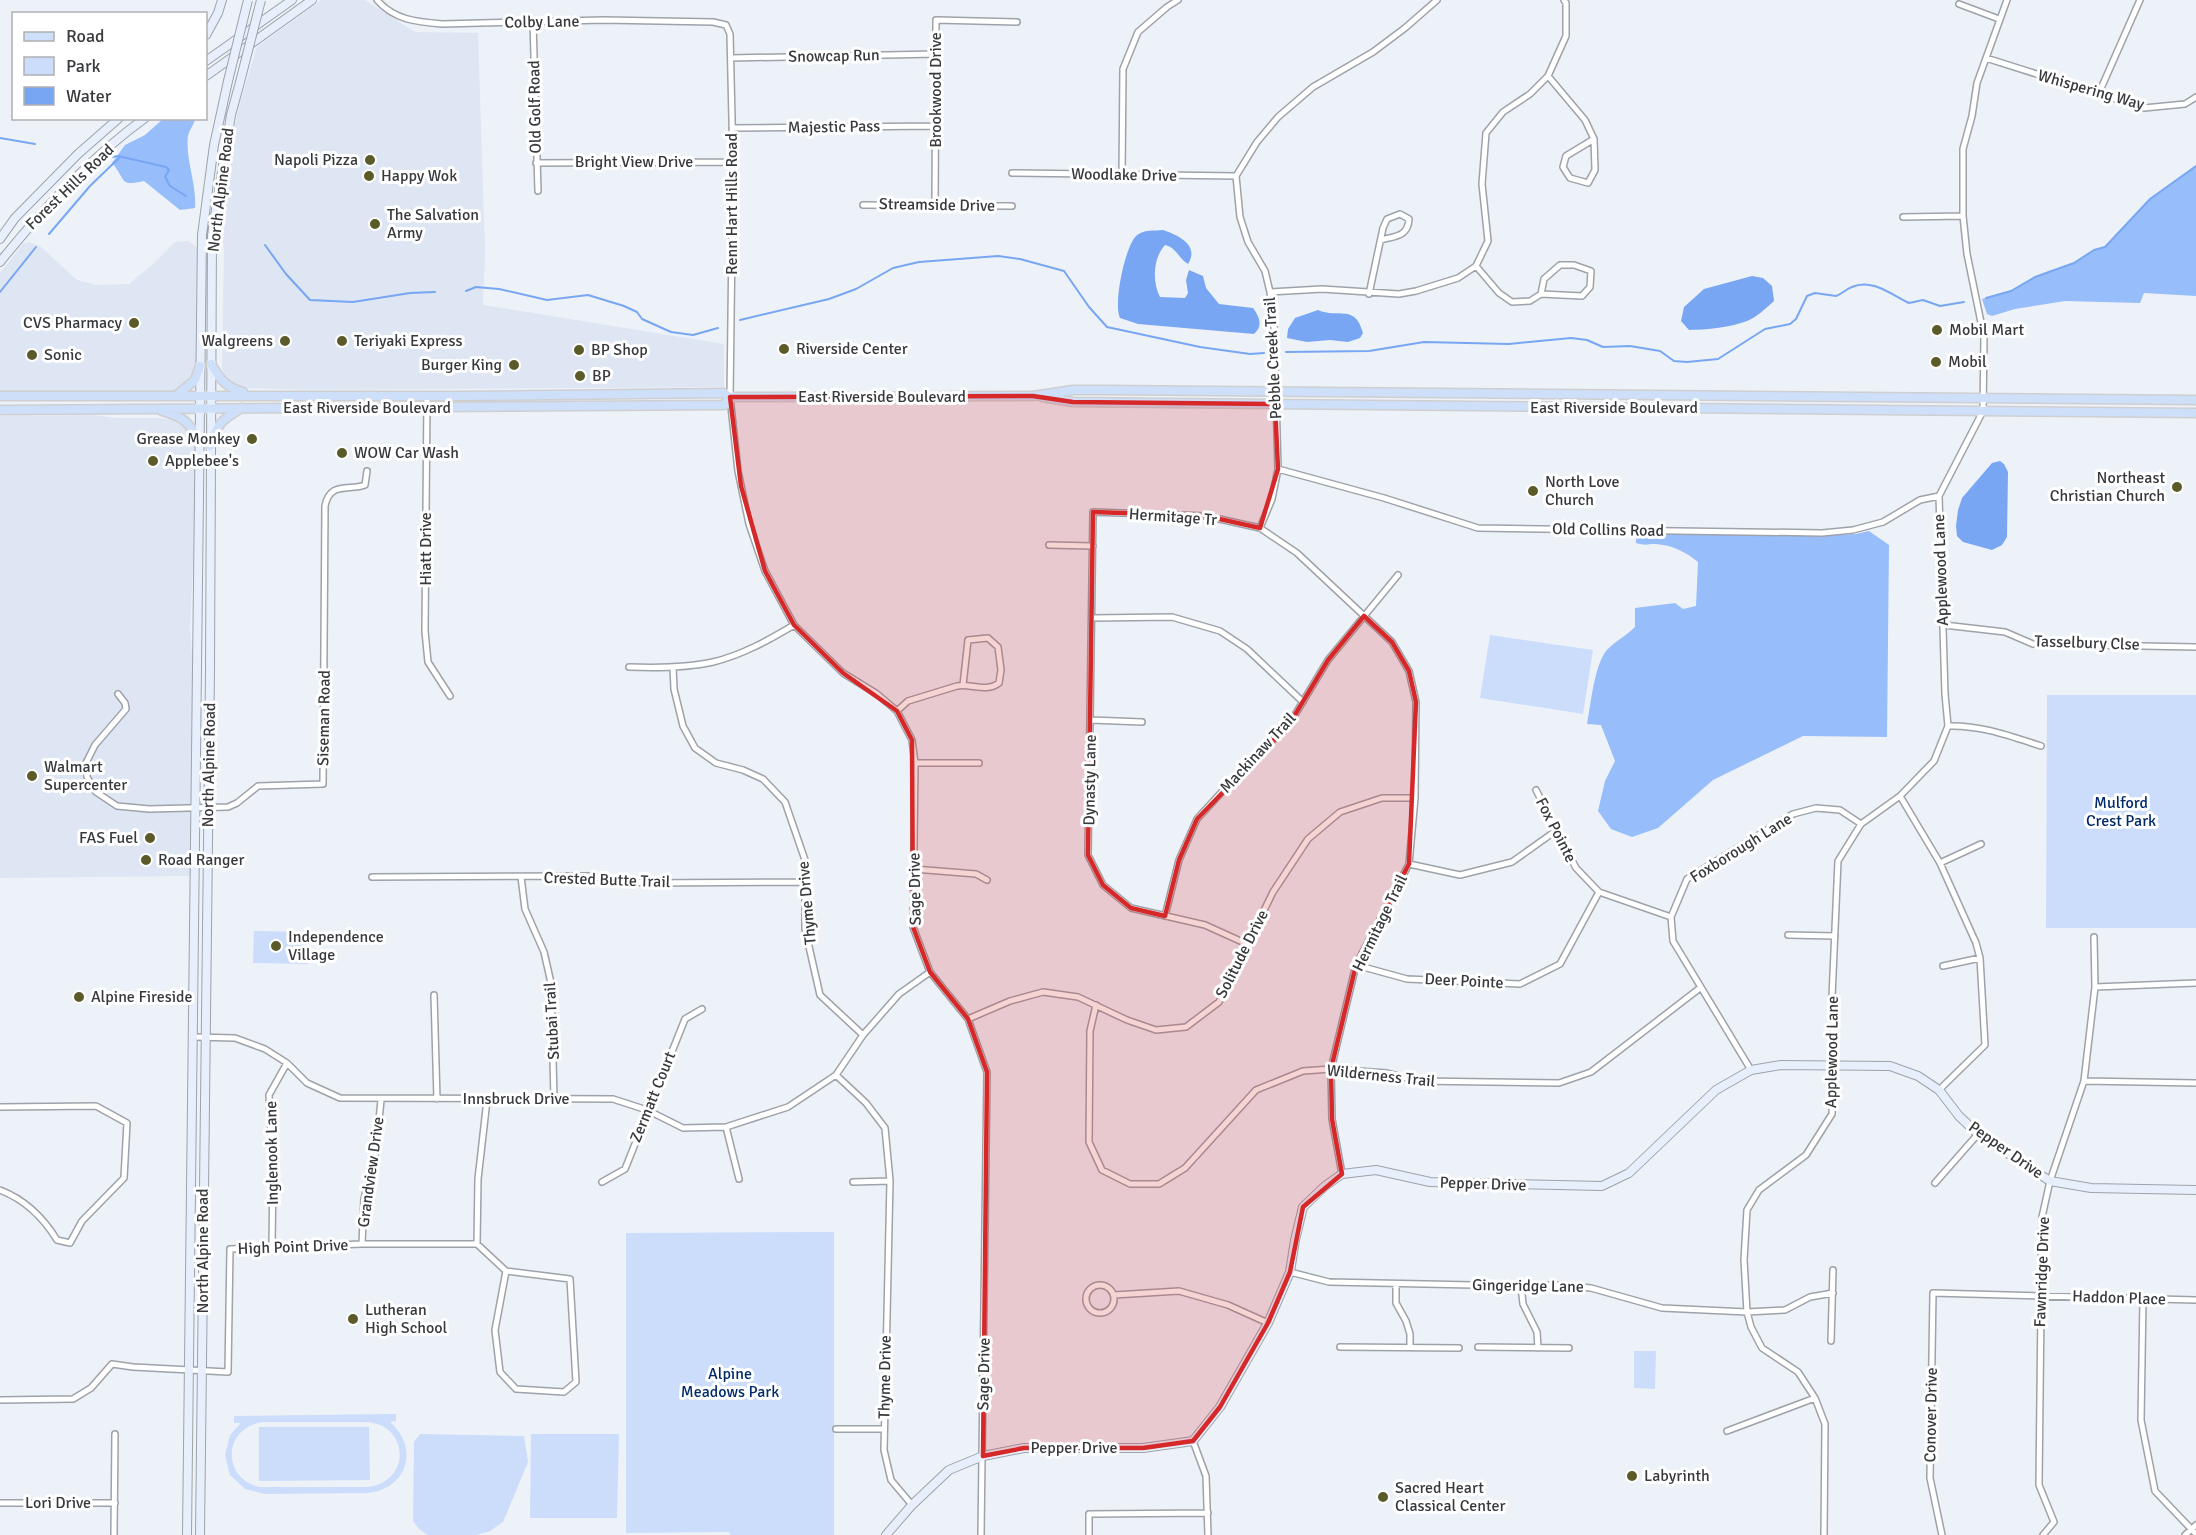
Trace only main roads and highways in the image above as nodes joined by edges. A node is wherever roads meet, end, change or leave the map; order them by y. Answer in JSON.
{"nodes":[{"id":1,"x":222,"y":0,"type":"edge"},
{"id":2,"x":248,"y":0,"type":"edge"},
{"id":3,"x":261,"y":0,"type":"edge"},
{"id":4,"x":292,"y":0,"type":"edge"},
{"id":5,"x":312,"y":0,"type":"edge"},
{"id":6,"x":207,"y":33,"type":"edge"},
{"id":7,"x":207,"y":60,"type":"edge"},
{"id":8,"x":207,"y":75,"type":"edge"},
{"id":9,"x":117,"y":120,"type":"edge"},
{"id":10,"x":144,"y":120,"type":"edge"},
{"id":11,"x":0,"y":239,"type":"edge"},
{"id":12,"x":0,"y":262,"type":"edge"},
{"id":13,"x":211,"y":364,"type":"junction"},
{"id":14,"x":200,"y":366,"type":"junction"},
{"id":15,"x":200,"y":395,"type":"junction"},
{"id":16,"x":211,"y":395,"type":"junction"},
{"id":17,"x":258,"y":395,"type":"junction"},
{"id":18,"x":0,"y":396,"type":"edge"},
{"id":19,"x":177,"y":396,"type":"junction"},
{"id":20,"x":1033,"y":396,"type":"junction"},
{"id":21,"x":1762,"y":396,"type":"junction"},
{"id":22,"x":730,"y":397,"type":"junction"},
{"id":23,"x":2196,"y":400,"type":"edge"},
{"id":24,"x":153,"y":408,"type":"junction"},
{"id":25,"x":200,"y":408,"type":"junction"},
{"id":26,"x":211,"y":408,"type":"junction"},
{"id":27,"x":242,"y":408,"type":"junction"},
{"id":28,"x":1762,"y":409,"type":"junction"},
{"id":29,"x":0,"y":410,"type":"edge"},
{"id":30,"x":2196,"y":413,"type":"edge"},
{"id":31,"x":199,"y":440,"type":"junction"},
{"id":32,"x":210,"y":446,"type":"junction"},
{"id":33,"x":199,"y":513,"type":"junction"},
{"id":34,"x":209,"y":513,"type":"junction"},
{"id":35,"x":2196,"y":1190,"type":"edge"},
{"id":36,"x":187,"y":1535,"type":"edge"},
{"id":37,"x":200,"y":1535,"type":"edge"},
{"id":38,"x":886,"y":1535,"type":"edge"}],
"edges":[{"from":1,"to":6,"type":"main road"},
{"from":2,"to":14,"type":"main road","name":"North Alpine Road","bridge":true},
{"from":3,"to":13,"type":"main road","name":"North Alpine Road","bridge":true},
{"from":4,"to":7,"type":"main road"},
{"from":5,"to":8,"type":"main road"},
{"from":9,"to":11,"type":"main road","name":"Forest Hills Road"},
{"from":10,"to":12,"type":"main road","name":"Forest Hills Road"},
{"from":13,"to":16,"type":"main road","name":"North Alpine Road"},
{"from":13,"to":17,"type":"main road"},
{"from":14,"to":15,"type":"main road","name":"North Alpine Road"},
{"from":14,"to":19,"type":"main road"},
{"from":15,"to":16,"type":"main road","name":"East Riverside Boulevard"},
{"from":15,"to":19,"type":"main road","name":"East Riverside Boulevard"},
{"from":15,"to":25,"type":"main road","name":"North Alpine Road"},
{"from":16,"to":17,"type":"main road","name":"East Riverside Boulevard"},
{"from":16,"to":26,"type":"main road","name":"North Alpine Road"},
{"from":17,"to":22,"type":"main road","name":"East Riverside Boulevard"},
{"from":18,"to":19,"type":"main road","name":"East Riverside Boulevard"},
{"from":20,"to":21,"type":"main road","name":"East Riverside Boulevard"},
{"from":20,"to":22,"type":"main road","name":"East Riverside Boulevard"},
{"from":20,"to":28,"type":"main road","name":"East Riverside Boulevard"},
{"from":21,"to":23,"type":"main road","name":"East Riverside Boulevard"},
{"from":21,"to":28,"type":"main road"},
{"from":22,"to":27,"type":"main road","name":"East Riverside Boulevard"},
{"from":24,"to":25,"type":"main road","name":"East Riverside Boulevard"},
{"from":24,"to":29,"type":"main road","name":"East Riverside Boulevard"},
{"from":24,"to":31,"type":"main road"},
{"from":25,"to":26,"type":"main road","name":"East Riverside Boulevard"},
{"from":25,"to":31,"type":"main road","name":"North Alpine Road"},
{"from":26,"to":27,"type":"main road","name":"East Riverside Boulevard"},
{"from":26,"to":32,"type":"main road","name":"North Alpine Road"},
{"from":27,"to":32,"type":"main road"},
{"from":28,"to":30,"type":"main road","name":"East Riverside Boulevard"},
{"from":31,"to":33,"type":"main road","name":"North Alpine Road"},
{"from":32,"to":34,"type":"main road","name":"North Alpine Road"},
{"from":33,"to":34,"type":"main road"},
{"from":33,"to":36,"type":"main road","name":"North Alpine Road"},
{"from":34,"to":37,"type":"main road","name":"North Alpine Road"},
{"from":35,"to":38,"type":"main road","name":"Pepper Drive"}]}
